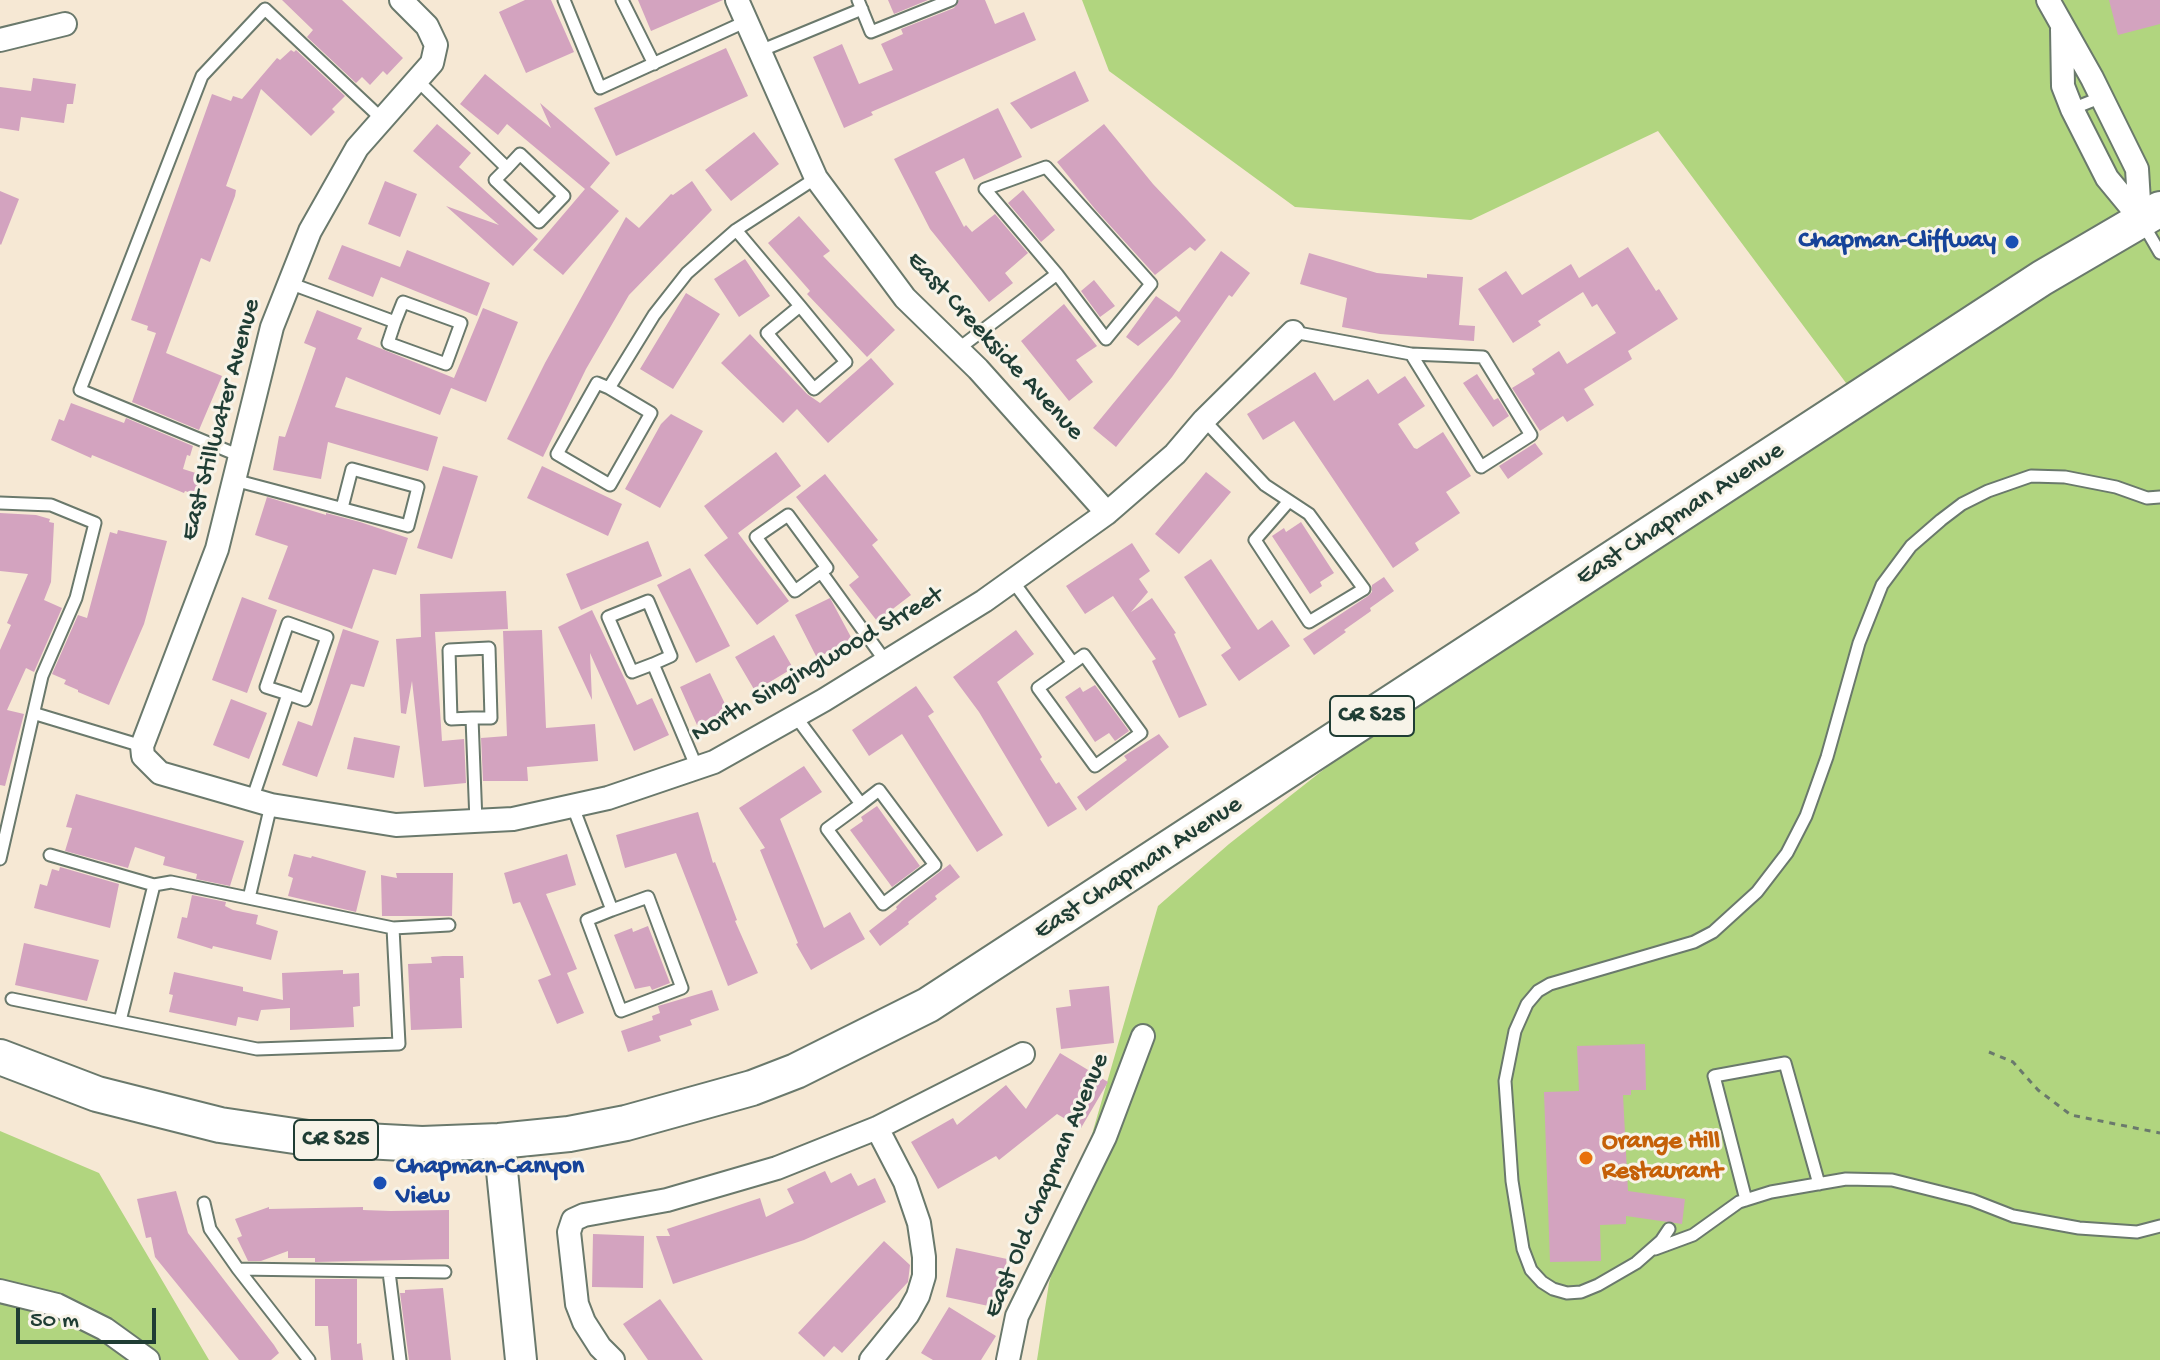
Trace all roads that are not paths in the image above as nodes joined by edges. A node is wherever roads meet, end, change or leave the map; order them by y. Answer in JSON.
{"nodes":[{"id":1,"x":401,"y":0,"type":"edge"},
{"id":2,"x":564,"y":0,"type":"edge"},
{"id":3,"x":622,"y":0,"type":"edge"},
{"id":4,"x":737,"y":0,"type":"edge"},
{"id":5,"x":951,"y":0,"type":"edge"},
{"id":6,"x":2048,"y":0,"type":"edge"},
{"id":7,"x":860,"y":5,"type":"edge"},
{"id":8,"x":747,"y":21,"type":"junction"},
{"id":9,"x":65,"y":24,"type":"dead end"},
{"id":10,"x":2062,"y":28,"type":"junction"},
{"id":11,"x":0,"y":40,"type":"edge"},
{"id":12,"x":760,"y":51,"type":"junction"},
{"id":13,"x":654,"y":64,"type":"junction"},
{"id":14,"x":418,"y":81,"type":"junction"},
{"id":15,"x":2102,"y":97,"type":"junction"},
{"id":16,"x":2072,"y":109,"type":"junction"},
{"id":17,"x":383,"y":120,"type":"junction"},
{"id":18,"x":507,"y":168,"type":"junction"},
{"id":19,"x":816,"y":178,"type":"junction"},
{"id":20,"x":2150,"y":214,"type":"edge"},
{"id":21,"x":736,"y":230,"type":"junction"},
{"id":22,"x":2160,"y":253,"type":"edge"},
{"id":23,"x":1057,"y":274,"type":"junction"},
{"id":24,"x":289,"y":283,"type":"junction"},
{"id":25,"x":800,"y":306,"type":"junction"},
{"id":26,"x":395,"y":322,"type":"junction"},
{"id":27,"x":1293,"y":332,"type":"joint"},
{"id":28,"x":958,"y":349,"type":"junction"},
{"id":29,"x":1411,"y":354,"type":"junction"},
{"id":30,"x":609,"y":388,"type":"junction"},
{"id":31,"x":1204,"y":420,"type":"junction"},
{"id":32,"x":240,"y":456,"type":"junction"},
{"id":33,"x":234,"y":480,"type":"junction"},
{"id":34,"x":2160,"y":497,"type":"edge"},
{"id":35,"x":1289,"y":501,"type":"junction"},
{"id":36,"x":0,"y":503,"type":"edge"},
{"id":37,"x":342,"y":508,"type":"junction"},
{"id":38,"x":1107,"y":513,"type":"junction"},
{"id":39,"x":821,"y":572,"type":"junction"},
{"id":40,"x":1012,"y":580,"type":"junction"},
{"id":41,"x":886,"y":662,"type":"junction"},
{"id":42,"x":1073,"y":663,"type":"junction"},
{"id":43,"x":653,"y":664,"type":"junction"},
{"id":44,"x":288,"y":694,"type":"junction"},
{"id":45,"x":36,"y":714,"type":"junction"},
{"id":46,"x":796,"y":717,"type":"junction"},
{"id":47,"x":472,"y":718,"type":"junction"},
{"id":48,"x":143,"y":751,"type":"junction"},
{"id":49,"x":697,"y":768,"type":"junction"},
{"id":50,"x":262,"y":803,"type":"junction"},
{"id":51,"x":861,"y":804,"type":"junction"},
{"id":52,"x":573,"y":807,"type":"junction"},
{"id":53,"x":476,"y":822,"type":"junction"},
{"id":54,"x":50,"y":855,"type":"dead end"},
{"id":55,"x":0,"y":859,"type":"edge"},
{"id":56,"x":154,"y":885,"type":"junction"},
{"id":57,"x":249,"y":898,"type":"junction"},
{"id":58,"x":612,"y":910,"type":"junction"},
{"id":59,"x":449,"y":925,"type":"dead end"},
{"id":60,"x":393,"y":928,"type":"junction"},
{"id":61,"x":12,"y":999,"type":"dead end"},
{"id":62,"x":120,"y":1021,"type":"junction"},
{"id":63,"x":1143,"y":1036,"type":"dead end"},
{"id":64,"x":1023,"y":1054,"type":"dead end"},
{"id":65,"x":0,"y":1057,"type":"edge"},
{"id":66,"x":877,"y":1128,"type":"junction"},
{"id":67,"x":499,"y":1141,"type":"junction"},
{"id":68,"x":1819,"y":1184,"type":"junction"},
{"id":69,"x":1746,"y":1200,"type":"junction"},
{"id":70,"x":204,"y":1203,"type":"dead end"},
{"id":71,"x":2160,"y":1226,"type":"edge"},
{"id":72,"x":1669,"y":1229,"type":"dead end"},
{"id":73,"x":1651,"y":1251,"type":"junction"},
{"id":74,"x":238,"y":1269,"type":"junction"},
{"id":75,"x":389,"y":1272,"type":"junction"},
{"id":76,"x":445,"y":1272,"type":"dead end"},
{"id":77,"x":0,"y":1291,"type":"edge"},
{"id":78,"x":148,"y":1360,"type":"edge"},
{"id":79,"x":309,"y":1360,"type":"edge"},
{"id":80,"x":400,"y":1360,"type":"edge"},
{"id":81,"x":521,"y":1360,"type":"edge"},
{"id":82,"x":613,"y":1360,"type":"edge"},
{"id":83,"x":871,"y":1360,"type":"edge"},
{"id":84,"x":1008,"y":1360,"type":"edge"}],
"edges":[{"from":1,"to":14,"type":"street","name":"East Stillwater Avenue"},
{"from":2,"to":13,"type":"lane"},
{"from":3,"to":13,"type":"lane"},
{"from":4,"to":8,"type":"street","name":"East Creekside Avenue"},
{"from":5,"to":7,"type":"lane"},
{"from":6,"to":10,"type":"street"},
{"from":7,"to":12,"type":"lane"},
{"from":8,"to":12,"type":"street","name":"East Creekside Avenue"},
{"from":8,"to":13,"type":"lane"},
{"from":9,"to":11,"type":"street"},
{"from":10,"to":15,"type":"street"},
{"from":10,"to":16,"type":"street"},
{"from":12,"to":19,"type":"street","name":"East Creekside Avenue"},
{"from":14,"to":17,"type":"street","name":"East Stillwater Avenue"},
{"from":14,"to":18,"type":"lane"},
{"from":15,"to":16,"type":"lane"},
{"from":15,"to":20,"type":"street"},
{"from":16,"to":20,"type":"street"},
{"from":17,"to":24,"type":"street","name":"East Stillwater Avenue"},
{"from":17,"to":32,"type":"lane"},
{"from":18,"to":18,"type":"lane"},
{"from":19,"to":21,"type":"lane"},
{"from":19,"to":28,"type":"street","name":"East Creekside Avenue"},
{"from":20,"to":22,"type":"lane"},
{"from":20,"to":67,"type":"main road","name":"East Chapman Avenue","number":"CR S25"},
{"from":21,"to":25,"type":"lane"},
{"from":21,"to":30,"type":"lane"},
{"from":23,"to":23,"type":"lane"},
{"from":23,"to":28,"type":"lane"},
{"from":24,"to":26,"type":"lane"},
{"from":24,"to":32,"type":"street","name":"East Stillwater Avenue"},
{"from":25,"to":25,"type":"lane"},
{"from":26,"to":26,"type":"lane"},
{"from":27,"to":29,"type":"lane"},
{"from":27,"to":31,"type":"street","name":"North Singingwood Street"},
{"from":28,"to":38,"type":"street","name":"East Creekside Avenue"},
{"from":29,"to":29,"type":"lane"},
{"from":30,"to":30,"type":"lane"},
{"from":31,"to":35,"type":"lane"},
{"from":31,"to":38,"type":"street","name":"North Singingwood Street"},
{"from":32,"to":33,"type":"street","name":"East Stillwater Avenue"},
{"from":33,"to":37,"type":"lane"},
{"from":33,"to":48,"type":"street","name":"East Stillwater Avenue"},
{"from":34,"to":73,"type":"lane"},
{"from":35,"to":35,"type":"lane"},
{"from":36,"to":45,"type":"lane"},
{"from":37,"to":37,"type":"lane"},
{"from":38,"to":40,"type":"street","name":"North Singingwood Street"},
{"from":39,"to":39,"type":"lane"},
{"from":39,"to":41,"type":"lane"},
{"from":40,"to":41,"type":"street","name":"North Singingwood Street"},
{"from":40,"to":42,"type":"lane"},
{"from":41,"to":46,"type":"street","name":"North Singingwood Street"},
{"from":42,"to":42,"type":"lane"},
{"from":43,"to":43,"type":"lane"},
{"from":43,"to":49,"type":"lane"},
{"from":44,"to":44,"type":"lane"},
{"from":44,"to":50,"type":"lane"},
{"from":45,"to":48,"type":"lane"},
{"from":45,"to":55,"type":"lane"},
{"from":46,"to":49,"type":"street","name":"North Singingwood Street"},
{"from":46,"to":51,"type":"lane"},
{"from":47,"to":47,"type":"lane"},
{"from":47,"to":53,"type":"lane"},
{"from":48,"to":50,"type":"street","name":"North Singingwood Street"},
{"from":49,"to":52,"type":"street","name":"North Singingwood Street"},
{"from":50,"to":53,"type":"street","name":"North Singingwood Street"},
{"from":50,"to":57,"type":"lane"},
{"from":51,"to":51,"type":"lane"},
{"from":52,"to":53,"type":"street","name":"North Singingwood Street"},
{"from":52,"to":58,"type":"lane"},
{"from":54,"to":56,"type":"lane"},
{"from":56,"to":57,"type":"lane"},
{"from":56,"to":62,"type":"lane"},
{"from":57,"to":60,"type":"lane"},
{"from":58,"to":58,"type":"lane"},
{"from":59,"to":60,"type":"lane"},
{"from":60,"to":62,"type":"lane"},
{"from":61,"to":62,"type":"lane"},
{"from":63,"to":84,"type":"street","name":"East Old Chapman Avenue"},
{"from":64,"to":66,"type":"street"},
{"from":65,"to":67,"type":"main road","name":"East Chapman Avenue","number":"CR S25"},
{"from":66,"to":82,"type":"street"},
{"from":66,"to":83,"type":"street"},
{"from":67,"to":81,"type":"street"},
{"from":68,"to":69,"type":"lane"},
{"from":68,"to":69,"type":"lane"},
{"from":68,"to":71,"type":"lane"},
{"from":69,"to":73,"type":"lane"},
{"from":70,"to":74,"type":"lane"},
{"from":72,"to":73,"type":"lane"},
{"from":74,"to":75,"type":"lane"},
{"from":74,"to":79,"type":"lane"},
{"from":75,"to":76,"type":"lane"},
{"from":75,"to":80,"type":"lane"},
{"from":77,"to":78,"type":"street"}]}
